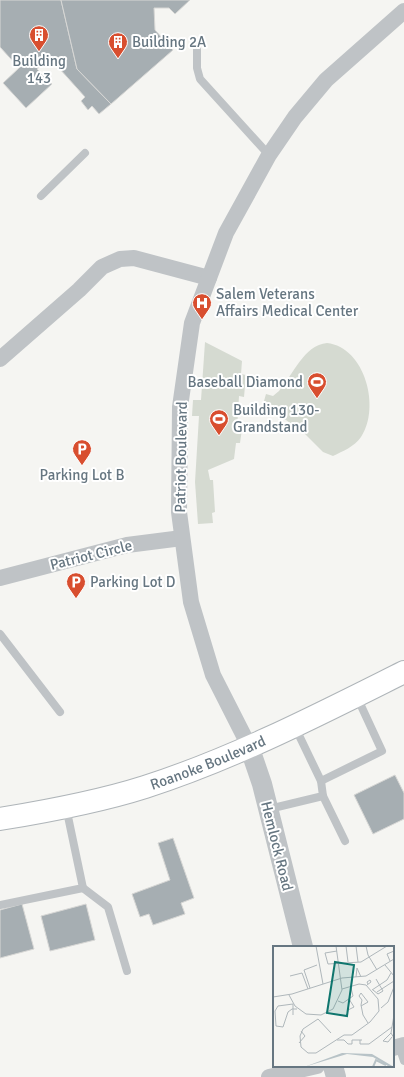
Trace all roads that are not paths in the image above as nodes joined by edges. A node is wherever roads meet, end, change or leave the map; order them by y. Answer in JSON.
{"nodes":[{"id":1,"x":404,"y":11,"type":"edge"},
{"id":2,"x":196,"y":46,"type":"dead end"},
{"id":3,"x":85,"y":153,"type":"dead end"},
{"id":4,"x":269,"y":155,"type":"junction"},
{"id":5,"x":41,"y":196,"type":"dead end"},
{"id":6,"x":209,"y":278,"type":"junction"},
{"id":7,"x":1,"y":356,"type":"edge"},
{"id":8,"x":182,"y":538,"type":"junction"},
{"id":9,"x":0,"y":578,"type":"edge"},
{"id":10,"x":0,"y":634,"type":"edge"},
{"id":11,"x":404,"y":672,"type":"edge"},
{"id":12,"x":356,"y":696,"type":"junction"},
{"id":13,"x":60,"y":712,"type":"dead end"},
{"id":14,"x":294,"y":726,"type":"junction"},
{"id":15,"x":250,"y":746,"type":"junction"},
{"id":16,"x":321,"y":781,"type":"junction"},
{"id":17,"x":323,"y":796,"type":"junction"},
{"id":18,"x":66,"y":807,"type":"junction"},
{"id":19,"x":268,"y":809,"type":"junction"},
{"id":20,"x":0,"y":819,"type":"edge"},
{"id":21,"x":345,"y":841,"type":"dead end"},
{"id":22,"x":83,"y":888,"type":"junction"},
{"id":23,"x":0,"y":905,"type":"edge"},
{"id":24,"x":302,"y":946,"type":"edge"},
{"id":25,"x":127,"y":971,"type":"dead end"},
{"id":26,"x":313,"y":1067,"type":"edge"},
{"id":27,"x":333,"y":1067,"type":"edge"},
{"id":28,"x":269,"y":1077,"type":"edge"},
{"id":29,"x":336,"y":1077,"type":"edge"}],
"edges":[{"from":1,"to":4,"type":"street","name":"Patriot Boulevard"},
{"from":2,"to":4,"type":"lane"},
{"from":3,"to":5,"type":"lane"},
{"from":4,"to":6,"type":"street","name":"Patriot Boulevard"},
{"from":6,"to":7,"type":"street"},
{"from":6,"to":8,"type":"street","name":"Patriot Boulevard"},
{"from":8,"to":9,"type":"street","name":"Patriot Circle"},
{"from":8,"to":15,"type":"street","name":"Patriot Boulevard"},
{"from":10,"to":13,"type":"lane"},
{"from":11,"to":12,"type":"main road","name":"Roanoke Boulevard"},
{"from":12,"to":14,"type":"main road","name":"Roanoke Boulevard"},
{"from":12,"to":16,"type":"lane"},
{"from":14,"to":15,"type":"main road","name":"Roanoke Boulevard"},
{"from":14,"to":16,"type":"lane"},
{"from":15,"to":18,"type":"main road","name":"Roanoke Boulevard"},
{"from":15,"to":19,"type":"street","name":"Hemlock Road"},
{"from":16,"to":17,"type":"lane"},
{"from":17,"to":19,"type":"lane"},
{"from":17,"to":21,"type":"lane"},
{"from":18,"to":20,"type":"main road","name":"Roanoke Boulevard"},
{"from":18,"to":22,"type":"lane"},
{"from":19,"to":24,"type":"street","name":"Hemlock Road"},
{"from":22,"to":23,"type":"lane"},
{"from":22,"to":25,"type":"lane"},
{"from":26,"to":28,"type":"street"},
{"from":27,"to":29,"type":"street"}]}
